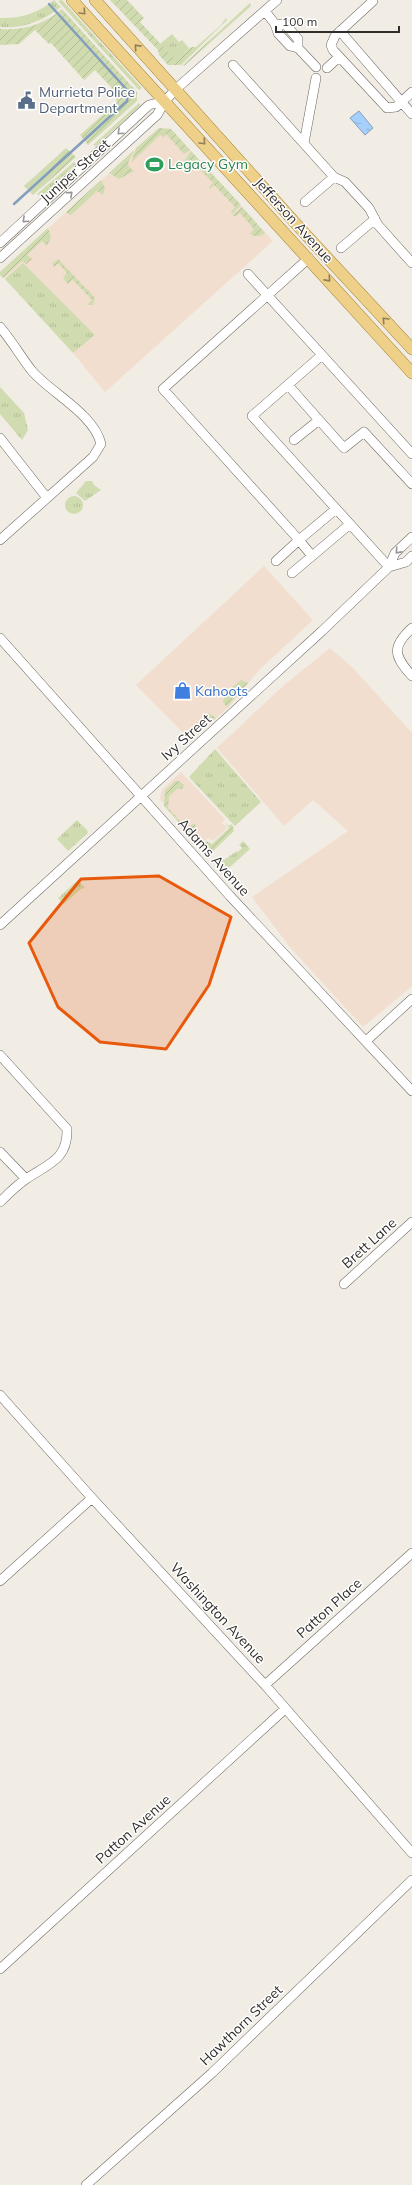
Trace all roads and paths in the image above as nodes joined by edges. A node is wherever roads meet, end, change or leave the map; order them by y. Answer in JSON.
{"nodes":[{"id":1,"x":72,"y":0,"type":"edge"},
{"id":2,"x":96,"y":0,"type":"edge"},
{"id":3,"x":277,"y":0,"type":"edge"},
{"id":4,"x":373,"y":1,"type":"edge"},
{"id":5,"x":265,"y":11,"type":"junction"},
{"id":6,"x":340,"y":32,"type":"junction"},
{"id":7,"x":339,"y":57,"type":"junction"},
{"id":8,"x":233,"y":66,"type":"dead end"},
{"id":9,"x":316,"y":67,"type":"dead end"},
{"id":10,"x":327,"y":68,"type":"dead end"},
{"id":11,"x":316,"y":78,"type":"dead end"},
{"id":12,"x":176,"y":89,"type":"junction"},
{"id":13,"x":412,"y":92,"type":"edge"},
{"id":14,"x":165,"y":101,"type":"junction"},
{"id":15,"x":401,"y":102,"type":"junction"},
{"id":16,"x":412,"y":114,"type":"edge"},
{"id":17,"x":304,"y":143,"type":"junction"},
{"id":18,"x":334,"y":177,"type":"junction"},
{"id":19,"x":305,"y":202,"type":"dead end"},
{"id":20,"x":375,"y":219,"type":"junction"},
{"id":21,"x":279,"y":224,"type":"junction"},
{"id":22,"x":307,"y":236,"type":"junction"},
{"id":23,"x":0,"y":243,"type":"edge"},
{"id":24,"x":341,"y":248,"type":"dead end"},
{"id":25,"x":0,"y":258,"type":"edge"},
{"id":26,"x":309,"y":258,"type":"junction"},
{"id":27,"x":411,"y":261,"type":"edge"},
{"id":28,"x":248,"y":274,"type":"dead end"},
{"id":29,"x":267,"y":295,"type":"junction"},
{"id":30,"x":0,"y":327,"type":"edge"},
{"id":31,"x":412,"y":349,"type":"edge"},
{"id":32,"x":322,"y":355,"type":"junction"},
{"id":33,"x":412,"y":373,"type":"edge"},
{"id":34,"x":288,"y":385,"type":"junction"},
{"id":35,"x":319,"y":420,"type":"junction"},
{"id":36,"x":0,"y":438,"type":"edge"},
{"id":37,"x":294,"y":440,"type":"dead end"},
{"id":38,"x":412,"y":454,"type":"edge"},
{"id":39,"x":412,"y":484,"type":"edge"},
{"id":40,"x":48,"y":498,"type":"junction"},
{"id":41,"x":336,"y":509,"type":"junction"},
{"id":42,"x":350,"y":524,"type":"junction"},
{"id":43,"x":412,"y":537,"type":"edge"},
{"id":44,"x":0,"y":540,"type":"edge"},
{"id":45,"x":299,"y":540,"type":"junction"},
{"id":46,"x":312,"y":556,"type":"junction"},
{"id":47,"x":412,"y":556,"type":"edge"},
{"id":48,"x":276,"y":561,"type":"dead end"},
{"id":49,"x":389,"y":568,"type":"junction"},
{"id":50,"x":292,"y":574,"type":"dead end"},
{"id":51,"x":412,"y":628,"type":"edge"},
{"id":52,"x":0,"y":638,"type":"edge"},
{"id":53,"x":412,"y":676,"type":"edge"},
{"id":54,"x":141,"y":797,"type":"junction"},
{"id":55,"x":0,"y":925,"type":"edge"},
{"id":56,"x":412,"y":999,"type":"edge"},
{"id":57,"x":366,"y":1041,"type":"junction"},
{"id":58,"x":0,"y":1055,"type":"edge"},
{"id":59,"x":412,"y":1091,"type":"edge"},
{"id":60,"x":0,"y":1152,"type":"edge"},
{"id":61,"x":26,"y":1179,"type":"junction"},
{"id":62,"x":0,"y":1202,"type":"edge"},
{"id":63,"x":412,"y":1222,"type":"edge"},
{"id":64,"x":344,"y":1284,"type":"dead end"},
{"id":65,"x":0,"y":1395,"type":"edge"},
{"id":66,"x":92,"y":1498,"type":"junction"},
{"id":67,"x":412,"y":1553,"type":"edge"},
{"id":68,"x":0,"y":1582,"type":"edge"},
{"id":69,"x":265,"y":1685,"type":"junction"},
{"id":70,"x":285,"y":1709,"type":"junction"},
{"id":71,"x":412,"y":1853,"type":"edge"},
{"id":72,"x":412,"y":1880,"type":"edge"},
{"id":73,"x":0,"y":1969,"type":"edge"},
{"id":74,"x":90,"y":2183,"type":"edge"}],
"edges":[{"from":1,"to":14,"type":"main road","name":"Jefferson Avenue","one_way":true},
{"from":12,"to":2,"type":"main road","name":"Jefferson Avenue","one_way":true},
{"from":3,"to":5,"type":"street","name":"Juniper Street"},
{"from":4,"to":6,"type":"street"},
{"from":5,"to":9,"type":"street"},
{"from":5,"to":12,"type":"street","name":"Juniper Street"},
{"from":6,"to":7,"type":"street"},
{"from":6,"to":15,"type":"street"},
{"from":7,"to":10,"type":"street"},
{"from":7,"to":15,"type":"street"},
{"from":8,"to":17,"type":"street"},
{"from":11,"to":17,"type":"street"},
{"from":12,"to":14,"type":"street","name":"Juniper Street"},
{"from":12,"to":22,"type":"main road","name":"Jefferson Avenue"},
{"from":13,"to":15,"type":"street"},
{"from":14,"to":21,"type":"main road","name":"Jefferson Avenue","one_way":true},
{"from":14,"to":23,"type":"street","name":"Juniper Street","one_way":true},
{"from":25,"to":14,"type":"street","name":"Juniper Street","one_way":true},
{"from":15,"to":16,"type":"street"},
{"from":17,"to":18,"type":"street"},
{"from":18,"to":19,"type":"street"},
{"from":18,"to":20,"type":"street"},
{"from":20,"to":24,"type":"street"},
{"from":20,"to":27,"type":"street"},
{"from":21,"to":22,"type":"main road"},
{"from":21,"to":26,"type":"main road","name":"Jefferson Avenue"},
{"from":31,"to":22,"type":"main road","name":"Jefferson Avenue","one_way":true},
{"from":26,"to":29,"type":"street"},
{"from":26,"to":33,"type":"main road","name":"Jefferson Avenue","one_way":true},
{"from":28,"to":29,"type":"street"},
{"from":29,"to":32,"type":"street"},
{"from":29,"to":45,"type":"street"},
{"from":30,"to":40,"type":"street"},
{"from":32,"to":34,"type":"street"},
{"from":32,"to":38,"type":"street"},
{"from":34,"to":35,"type":"street"},
{"from":34,"to":41,"type":"street"},
{"from":35,"to":37,"type":"street"},
{"from":35,"to":39,"type":"street"},
{"from":36,"to":40,"type":"street"},
{"from":40,"to":44,"type":"street"},
{"from":41,"to":42,"type":"street"},
{"from":41,"to":45,"type":"street"},
{"from":42,"to":46,"type":"street"},
{"from":42,"to":49,"type":"street"},
{"from":43,"to":49,"type":"street","name":"Ivy Street","one_way":true},
{"from":45,"to":46,"type":"street"},
{"from":45,"to":48,"type":"street"},
{"from":46,"to":50,"type":"street"},
{"from":47,"to":49,"type":"street","name":"Ivy Street"},
{"from":49,"to":54,"type":"street","name":"Ivy Street"},
{"from":51,"to":53,"type":"street"},
{"from":52,"to":54,"type":"street","name":"Adams Avenue"},
{"from":54,"to":55,"type":"street","name":"Ivy Street"},
{"from":54,"to":57,"type":"street","name":"Adams Avenue"},
{"from":56,"to":57,"type":"street"},
{"from":57,"to":59,"type":"street","name":"Adams Avenue"},
{"from":58,"to":61,"type":"street"},
{"from":60,"to":61,"type":"street"},
{"from":61,"to":62,"type":"street"},
{"from":63,"to":64,"type":"street","name":"Brett Lane"},
{"from":65,"to":66,"type":"street","name":"Washington Avenue"},
{"from":66,"to":68,"type":"street"},
{"from":66,"to":69,"type":"street","name":"Washington Avenue"},
{"from":67,"to":69,"type":"street","name":"Patton Place"},
{"from":69,"to":70,"type":"street","name":"Washington Avenue"},
{"from":70,"to":71,"type":"street","name":"Washington Avenue"},
{"from":70,"to":73,"type":"street","name":"Patton Avenue"},
{"from":72,"to":74,"type":"street","name":"Hawthorn Street"}]}
